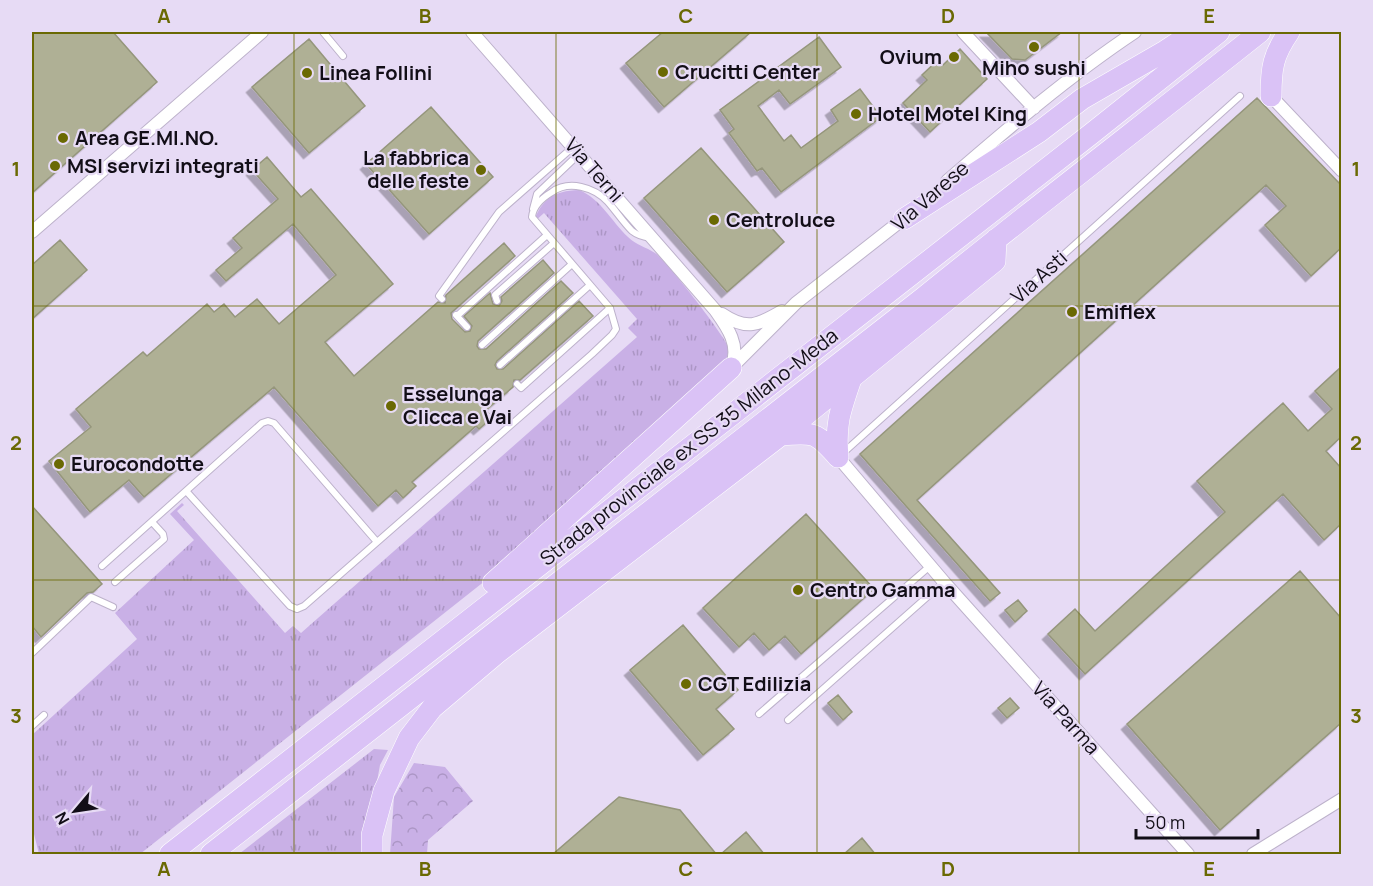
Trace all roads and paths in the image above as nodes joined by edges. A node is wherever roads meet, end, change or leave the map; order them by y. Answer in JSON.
{"nodes":[{"id":1,"x":262,"y":32,"type":"edge"},
{"id":2,"x":323,"y":32,"type":"edge"},
{"id":3,"x":472,"y":32,"type":"edge"},
{"id":4,"x":963,"y":32,"type":"edge"},
{"id":5,"x":1135,"y":32,"type":"edge"},
{"id":6,"x":1260,"y":32,"type":"edge"},
{"id":7,"x":1289,"y":32,"type":"edge"},
{"id":8,"x":1207,"y":34,"type":"edge"},
{"id":9,"x":343,"y":56,"type":"dead end"},
{"id":10,"x":1240,"y":96,"type":"dead end"},
{"id":11,"x":1271,"y":96,"type":"joint"},
{"id":12,"x":1034,"y":108,"type":"junction"},
{"id":13,"x":577,"y":150,"type":"junction"},
{"id":14,"x":1341,"y":171,"type":"edge"},
{"id":15,"x":533,"y":209,"type":"junction"},
{"id":16,"x":904,"y":219,"type":"junction"},
{"id":17,"x":32,"y":232,"type":"edge"},
{"id":18,"x":547,"y":235,"type":"junction"},
{"id":19,"x":996,"y":239,"type":"junction"},
{"id":20,"x":655,"y":240,"type":"junction"},
{"id":21,"x":554,"y":243,"type":"junction"},
{"id":22,"x":572,"y":264,"type":"junction"},
{"id":23,"x":590,"y":285,"type":"junction"},
{"id":24,"x":442,"y":299,"type":"dead end"},
{"id":25,"x":496,"y":301,"type":"dead end"},
{"id":26,"x":796,"y":303,"type":"junction"},
{"id":27,"x":610,"y":308,"type":"junction"},
{"id":28,"x":715,"y":310,"type":"junction"},
{"id":29,"x":467,"y":327,"type":"dead end"},
{"id":30,"x":482,"y":345,"type":"dead end"},
{"id":31,"x":501,"y":366,"type":"dead end"},
{"id":32,"x":731,"y":368,"type":"junction"},
{"id":33,"x":851,"y":379,"type":"junction"},
{"id":34,"x":519,"y":386,"type":"dead end"},
{"id":35,"x":781,"y":435,"type":"junction"},
{"id":36,"x":838,"y":458,"type":"junction"},
{"id":37,"x":187,"y":492,"type":"junction"},
{"id":38,"x":152,"y":522,"type":"junction"},
{"id":39,"x":377,"y":542,"type":"junction"},
{"id":40,"x":102,"y":566,"type":"dead end"},
{"id":41,"x":930,"y":566,"type":"junction"},
{"id":42,"x":115,"y":582,"type":"dead end"},
{"id":43,"x":944,"y":582,"type":"junction"},
{"id":44,"x":113,"y":607,"type":"dead end"},
{"id":45,"x":32,"y":653,"type":"edge"},
{"id":46,"x":759,"y":714,"type":"dead end"},
{"id":47,"x":44,"y":715,"type":"dead end"},
{"id":48,"x":788,"y":720,"type":"dead end"},
{"id":49,"x":32,"y":726,"type":"edge"},
{"id":50,"x":1341,"y":799,"type":"edge"},
{"id":51,"x":218,"y":816,"type":"junction"},
{"id":52,"x":170,"y":855,"type":"edge"},
{"id":53,"x":211,"y":855,"type":"edge"},
{"id":54,"x":372,"y":855,"type":"edge"},
{"id":55,"x":1188,"y":855,"type":"edge"},
{"id":56,"x":1254,"y":855,"type":"edge"}],
"edges":[{"from":1,"to":17,"type":"street"},
{"from":2,"to":9,"type":"lane"},
{"from":3,"to":13,"type":"street","name":"Via Terni"},
{"from":4,"to":12,"type":"street"},
{"from":5,"to":12,"type":"street","name":"Via Varese"},
{"from":6,"to":19,"type":"highway","name":"Strada provinciale ex SS 35 Milano-Meda"},
{"from":7,"to":11,"type":"highway"},
{"from":8,"to":16,"type":"highway"},
{"from":8,"to":51,"type":"highway","name":"Strada provinciale ex SS 35 Milano-Meda"},
{"from":10,"to":36,"type":"lane","name":"Via Asti"},
{"from":11,"to":14,"type":"street"},
{"from":12,"to":16,"type":"street","name":"Via Varese"},
{"from":13,"to":15,"type":"lane"},
{"from":13,"to":20,"type":"street","name":"Via Terni"},
{"from":13,"to":24,"type":"lane"},
{"from":15,"to":18,"type":"lane"},
{"from":15,"to":20,"type":"lane"},
{"from":16,"to":26,"type":"street","name":"Via Varese"},
{"from":18,"to":21,"type":"lane"},
{"from":18,"to":29,"type":"lane"},
{"from":19,"to":33,"type":"highway"},
{"from":19,"to":53,"type":"highway","name":"Strada provinciale ex SS 35 Milano-Meda"},
{"from":20,"to":28,"type":"street","name":"Via Terni"},
{"from":21,"to":22,"type":"lane"},
{"from":21,"to":25,"type":"lane"},
{"from":22,"to":23,"type":"lane"},
{"from":22,"to":30,"type":"lane"},
{"from":23,"to":27,"type":"lane"},
{"from":23,"to":31,"type":"lane"},
{"from":26,"to":28,"type":"street"},
{"from":26,"to":32,"type":"street","name":"Via Varese"},
{"from":27,"to":34,"type":"lane"},
{"from":27,"to":39,"type":"lane"},
{"from":28,"to":32,"type":"street"},
{"from":32,"to":51,"type":"highway"},
{"from":33,"to":35,"type":"highway"},
{"from":33,"to":36,"type":"highway"},
{"from":35,"to":36,"type":"highway"},
{"from":35,"to":54,"type":"highway"},
{"from":36,"to":41,"type":"street","name":"Via Parma"},
{"from":37,"to":38,"type":"lane"},
{"from":37,"to":39,"type":"lane"},
{"from":37,"to":39,"type":"lane"},
{"from":38,"to":40,"type":"lane"},
{"from":38,"to":42,"type":"lane"},
{"from":41,"to":43,"type":"street","name":"Via Parma"},
{"from":41,"to":46,"type":"lane"},
{"from":43,"to":48,"type":"lane"},
{"from":43,"to":55,"type":"street","name":"Via Parma"},
{"from":44,"to":45,"type":"lane"},
{"from":47,"to":49,"type":"lane"},
{"from":50,"to":56,"type":"street"},
{"from":51,"to":52,"type":"highway","name":"Strada provinciale ex SS 35 Milano-Meda"}]}
